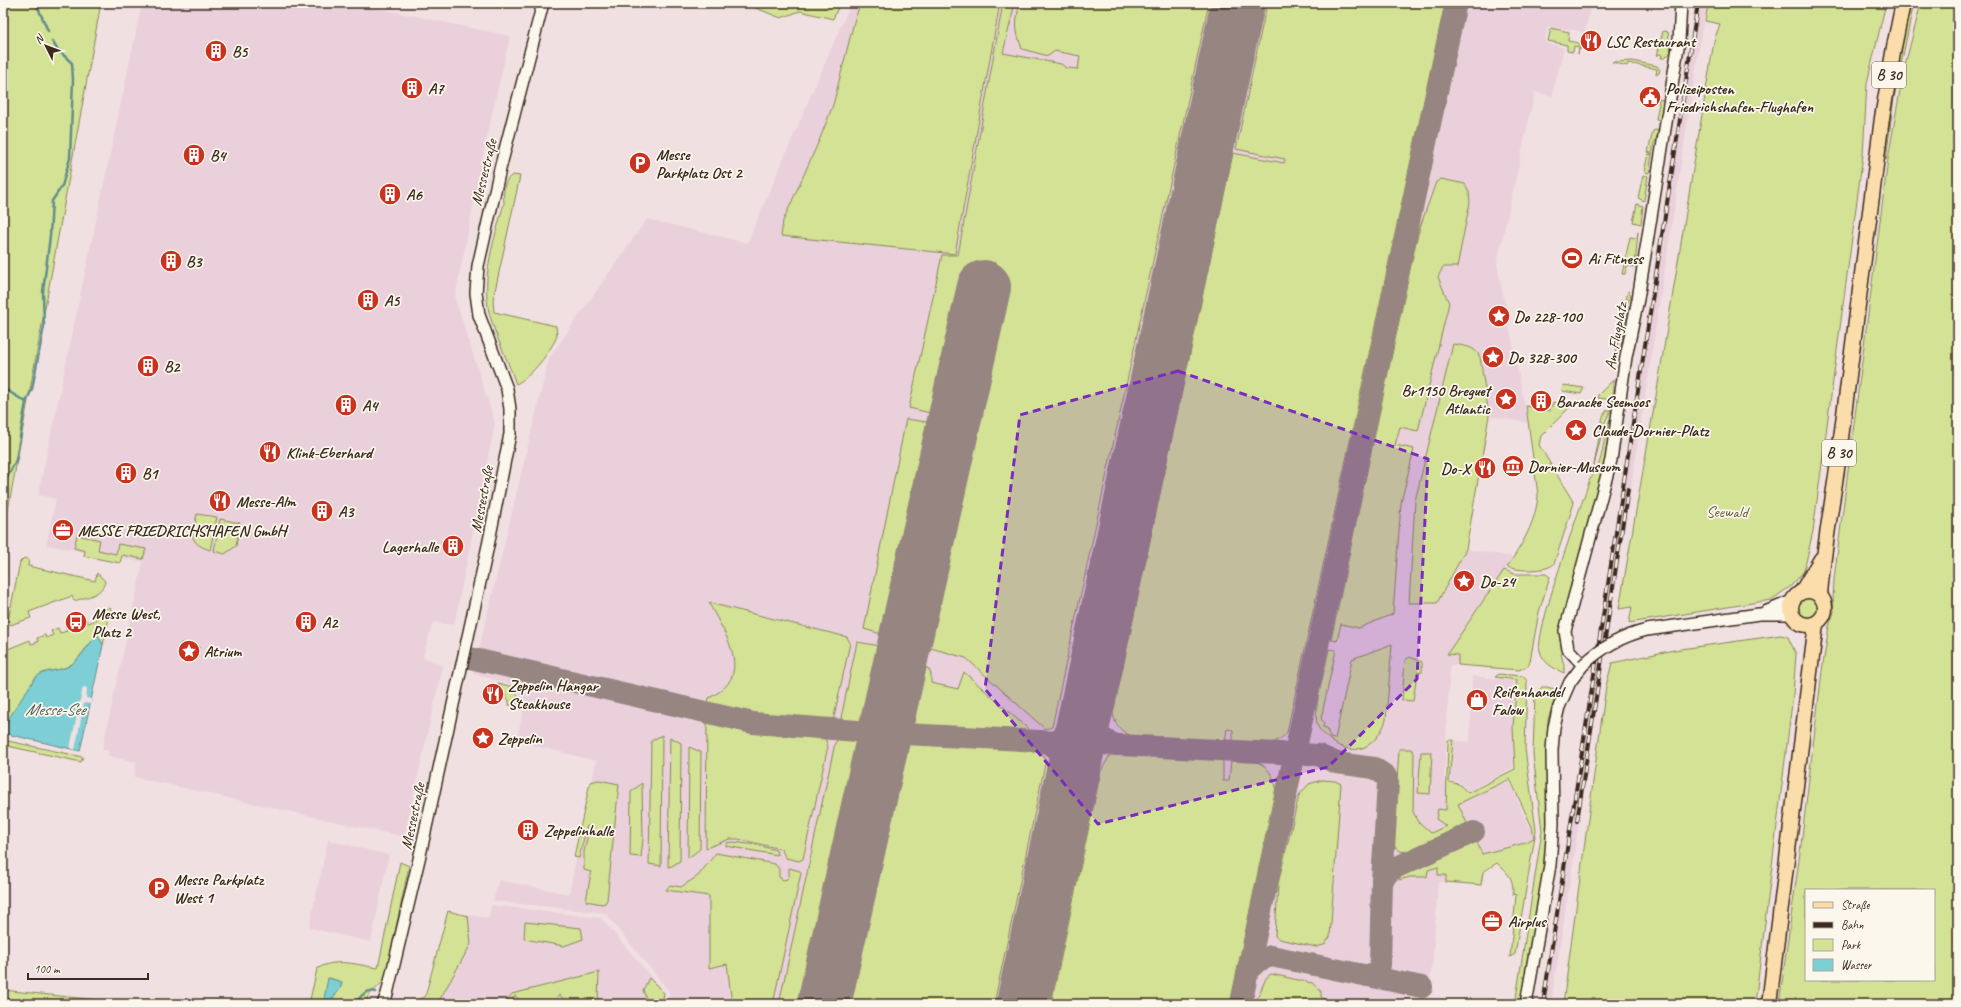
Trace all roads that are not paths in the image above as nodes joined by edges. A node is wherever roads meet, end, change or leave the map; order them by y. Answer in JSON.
{"nodes":[{"id":1,"x":543,"y":3,"type":"edge"},
{"id":2,"x":1682,"y":3,"type":"edge"},
{"id":3,"x":1903,"y":3,"type":"edge"},
{"id":4,"x":1823,"y":555,"type":"junction"},
{"id":5,"x":1820,"y":595,"type":"junction"},
{"id":6,"x":1795,"y":602,"type":"junction"},
{"id":7,"x":1809,"y":624,"type":"junction"},
{"id":8,"x":1583,"y":665,"type":"junction"},
{"id":9,"x":383,"y":1004,"type":"edge"},
{"id":10,"x":1526,"y":1004,"type":"edge"},
{"id":11,"x":1769,"y":1004,"type":"edge"}],
"edges":[{"from":1,"to":9,"type":"street","name":"Messestraße"},
{"from":2,"to":8,"type":"street","name":"Am Flugplatz"},
{"from":3,"to":4,"type":"main road","number":"B 30"},
{"from":4,"to":5,"type":"main road","number":"B 30"},
{"from":4,"to":6,"type":"main road","number":"B 30"},
{"from":5,"to":6,"type":"main road"},
{"from":5,"to":7,"type":"main road","number":"B 30"},
{"from":6,"to":7,"type":"main road"},
{"from":6,"to":8,"type":"street","bridge":true},
{"from":7,"to":11,"type":"main road","number":"B 30"},
{"from":8,"to":10,"type":"street"}]}
